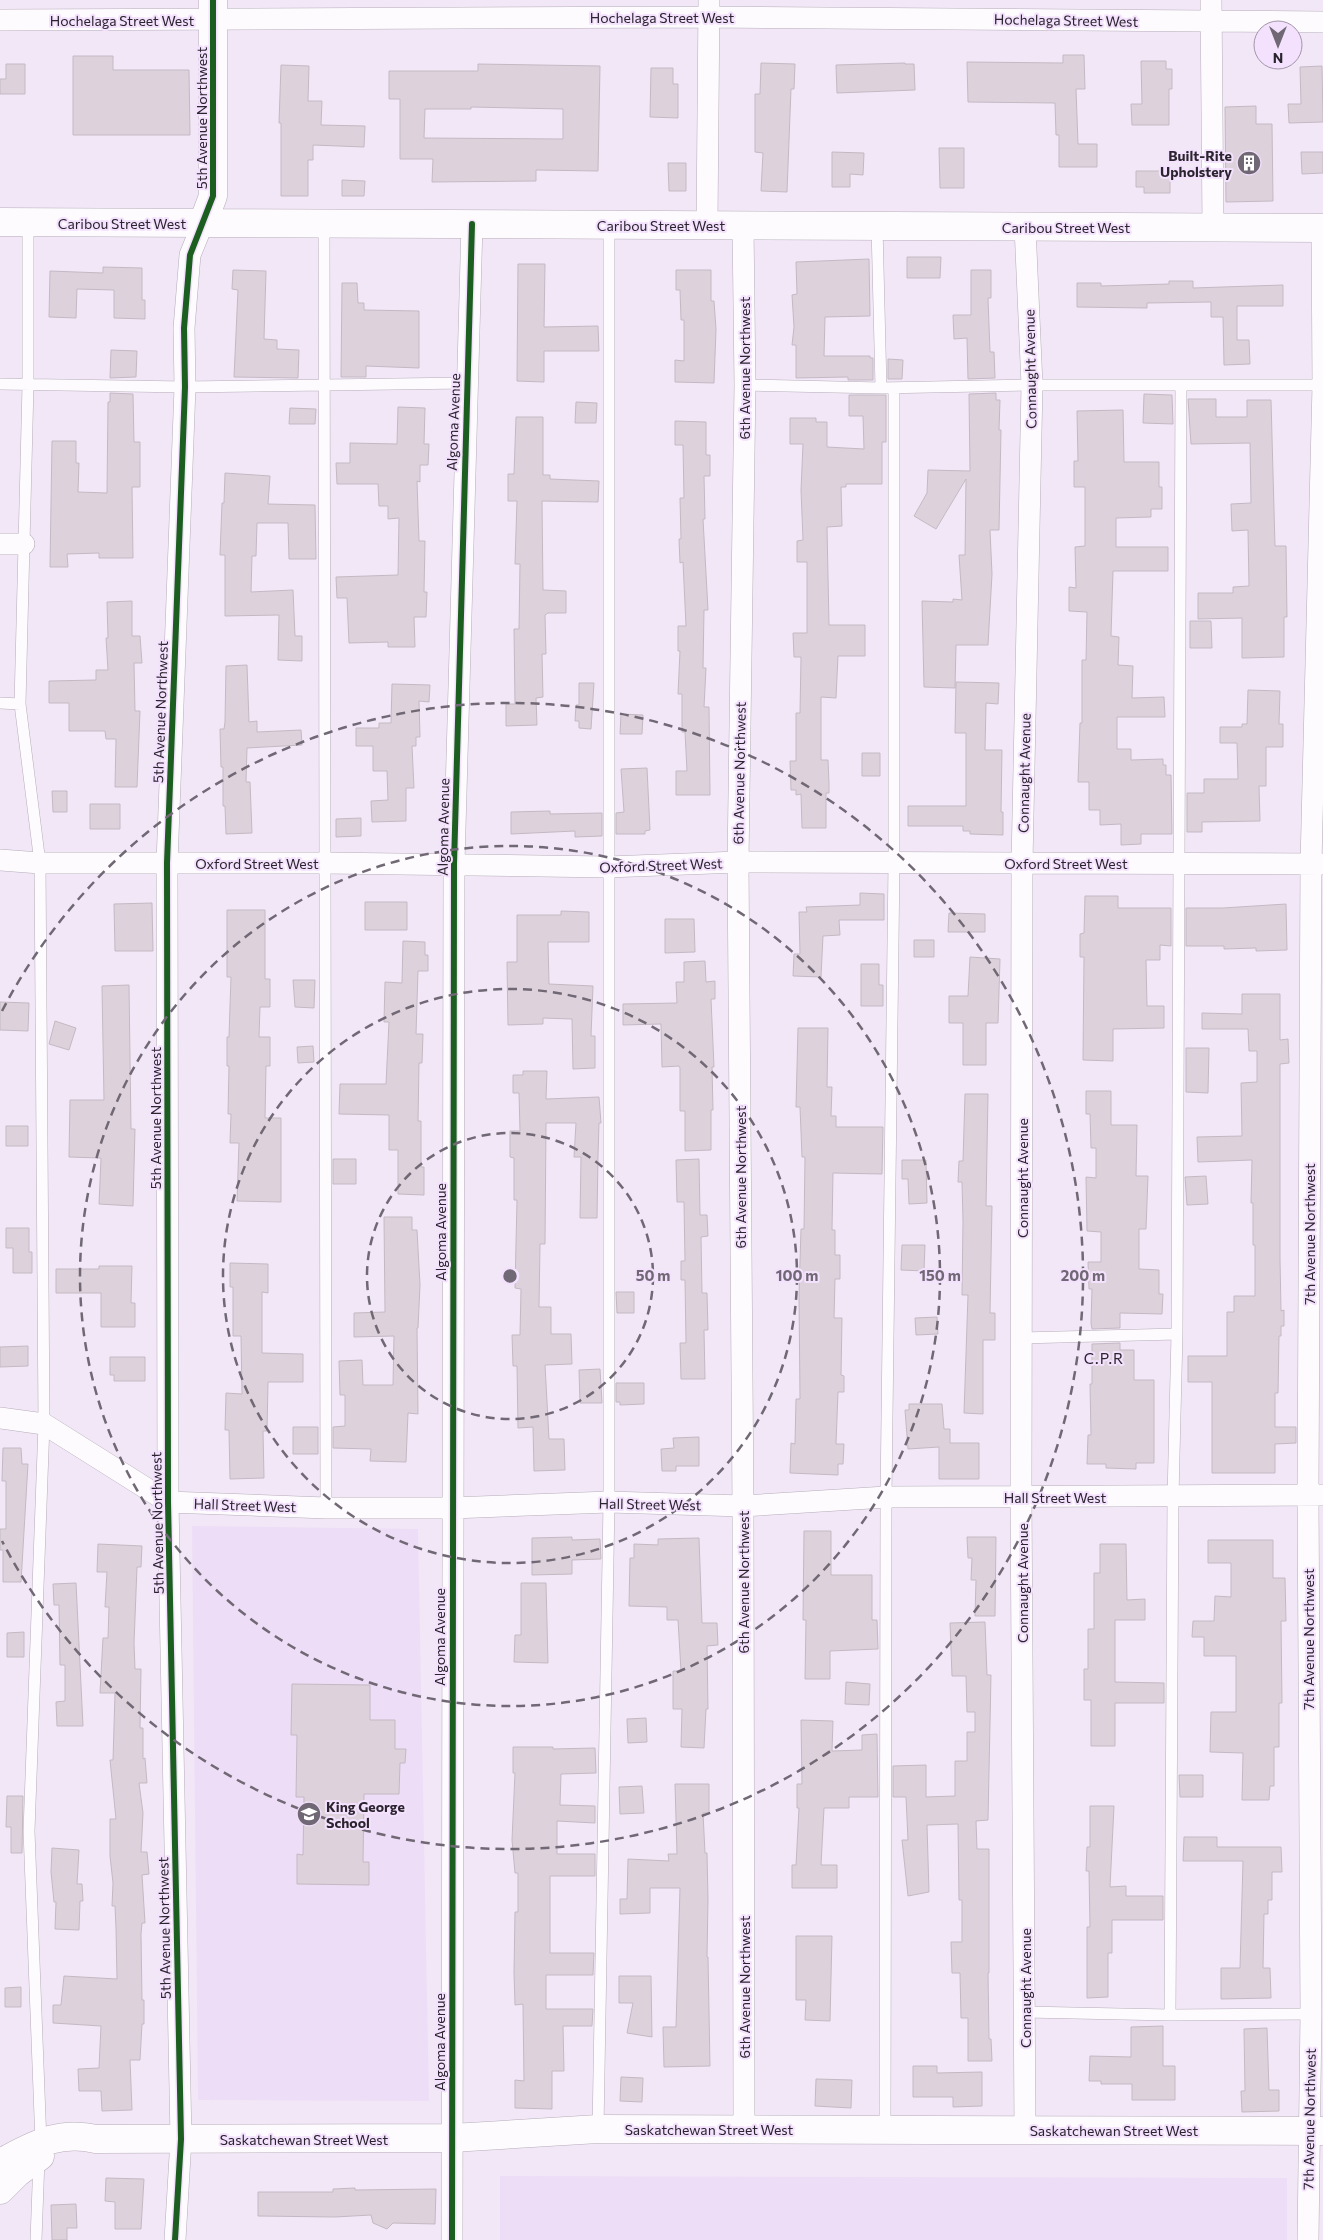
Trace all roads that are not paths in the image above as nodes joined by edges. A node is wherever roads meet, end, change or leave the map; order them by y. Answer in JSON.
{"nodes":[{"id":1,"x":1211,"y":0,"type":"edge"},
{"id":2,"x":709,"y":8,"type":"edge"},
{"id":3,"x":213,"y":9,"type":"edge"},
{"id":4,"x":0,"y":20,"type":"edge"},
{"id":5,"x":1211,"y":22,"type":"junction"},
{"id":6,"x":1323,"y":22,"type":"edge"},
{"id":7,"x":0,"y":222,"type":"edge"},
{"id":8,"x":28,"y":222,"type":"junction"},
{"id":9,"x":203,"y":223,"type":"junction"},
{"id":10,"x":324,"y":224,"type":"junction"},
{"id":11,"x":472,"y":224,"type":"junction"},
{"id":12,"x":609,"y":225,"type":"junction"},
{"id":13,"x":707,"y":225,"type":"junction"},
{"id":14,"x":743,"y":226,"type":"junction"},
{"id":15,"x":877,"y":226,"type":"junction"},
{"id":16,"x":1026,"y":227,"type":"junction"},
{"id":17,"x":1212,"y":228,"type":"junction"},
{"id":18,"x":1323,"y":228,"type":"edge"},
{"id":19,"x":466,"y":383,"type":"junction"},
{"id":20,"x":0,"y":384,"type":"edge"},
{"id":21,"x":28,"y":385,"type":"junction"},
{"id":22,"x":745,"y":385,"type":"junction"},
{"id":23,"x":1032,"y":385,"type":"junction"},
{"id":24,"x":1323,"y":385,"type":"edge"},
{"id":25,"x":324,"y":386,"type":"junction"},
{"id":26,"x":1180,"y":386,"type":"junction"},
{"id":27,"x":185,"y":387,"type":"junction"},
{"id":28,"x":881,"y":388,"type":"junction"},
{"id":29,"x":894,"y":388,"type":"junction"},
{"id":30,"x":0,"y":544,"type":"edge"},
{"id":31,"x":24,"y":544,"type":"junction"},
{"id":32,"x":0,"y":703,"type":"edge"},
{"id":33,"x":20,"y":704,"type":"junction"},
{"id":34,"x":0,"y":860,"type":"edge"},
{"id":35,"x":738,"y":862,"type":"junction"},
{"id":36,"x":894,"y":862,"type":"junction"},
{"id":37,"x":1178,"y":862,"type":"junction"},
{"id":38,"x":40,"y":863,"type":"junction"},
{"id":39,"x":326,"y":863,"type":"junction"},
{"id":40,"x":1022,"y":863,"type":"junction"},
{"id":41,"x":167,"y":864,"type":"junction"},
{"id":42,"x":454,"y":864,"type":"junction"},
{"id":43,"x":1317,"y":864,"type":"edge"},
{"id":44,"x":608,"y":867,"type":"junction"},
{"id":45,"x":1316,"y":1203,"type":"edge"},
{"id":46,"x":1177,"y":1334,"type":"junction"},
{"id":47,"x":1021,"y":1338,"type":"junction"},
{"id":48,"x":1316,"y":1383,"type":"edge"},
{"id":49,"x":0,"y":1418,"type":"edge"},
{"id":50,"x":44,"y":1424,"type":"junction"},
{"id":51,"x":1315,"y":1495,"type":"edge"},
{"id":52,"x":886,"y":1497,"type":"junction"},
{"id":53,"x":1021,"y":1497,"type":"junction"},
{"id":54,"x":1173,"y":1497,"type":"junction"},
{"id":55,"x":168,"y":1502,"type":"junction"},
{"id":56,"x":608,"y":1502,"type":"junction"},
{"id":57,"x":743,"y":1506,"type":"junction"},
{"id":58,"x":326,"y":1508,"type":"junction"},
{"id":59,"x":452,"y":1508,"type":"junction"},
{"id":60,"x":1025,"y":2012,"type":"junction"},
{"id":61,"x":1311,"y":2014,"type":"junction"},
{"id":62,"x":1170,"y":2015,"type":"junction"},
{"id":63,"x":598,"y":2129,"type":"junction"},
{"id":64,"x":744,"y":2130,"type":"junction"},
{"id":65,"x":885,"y":2130,"type":"junction"},
{"id":66,"x":1026,"y":2130,"type":"junction"},
{"id":67,"x":1316,"y":2131,"type":"edge"},
{"id":68,"x":452,"y":2138,"type":"junction"},
{"id":69,"x":181,"y":2139,"type":"junction"},
{"id":70,"x":40,"y":2149,"type":"junction"},
{"id":71,"x":0,"y":2163,"type":"edge"},
{"id":72,"x":0,"y":2190,"type":"edge"},
{"id":73,"x":36,"y":2240,"type":"edge"},
{"id":74,"x":175,"y":2240,"type":"edge"},
{"id":75,"x":452,"y":2240,"type":"edge"},
{"id":76,"x":1308,"y":2240,"type":"edge"}],
"edges":[{"from":1,"to":5,"type":"street"},
{"from":2,"to":3,"type":"street","name":"Hochelaga Street West"},
{"from":2,"to":5,"type":"street","name":"Hochelaga Street West"},
{"from":2,"to":13,"type":"street"},
{"from":3,"to":4,"type":"street","name":"Hochelaga Street West"},
{"from":3,"to":9,"type":"street","name":"5th Avenue Northwest"},
{"from":5,"to":6,"type":"street","name":"Hochelaga Street West"},
{"from":5,"to":17,"type":"street"},
{"from":7,"to":8,"type":"street","name":"Caribou Street West"},
{"from":8,"to":9,"type":"street","name":"Caribou Street West"},
{"from":8,"to":21,"type":"lane"},
{"from":9,"to":10,"type":"street","name":"Caribou Street West"},
{"from":9,"to":27,"type":"street","name":"5th Avenue Northwest"},
{"from":10,"to":11,"type":"street","name":"Caribou Street West"},
{"from":10,"to":25,"type":"lane"},
{"from":11,"to":12,"type":"street","name":"Caribou Street West"},
{"from":11,"to":19,"type":"street","name":"Algoma Avenue"},
{"from":12,"to":13,"type":"street","name":"Caribou Street West"},
{"from":12,"to":44,"type":"lane"},
{"from":13,"to":14,"type":"street","name":"Caribou Street West"},
{"from":14,"to":15,"type":"street","name":"Caribou Street West"},
{"from":14,"to":22,"type":"street","name":"6th Avenue Northwest"},
{"from":15,"to":16,"type":"street","name":"Caribou Street West"},
{"from":15,"to":28,"type":"lane"},
{"from":16,"to":17,"type":"street","name":"Caribou Street West"},
{"from":16,"to":23,"type":"street","name":"Connaught Avenue"},
{"from":17,"to":18,"type":"street","name":"Caribou Street West"},
{"from":18,"to":24,"type":"street","name":"7th Avenue Northwest"},
{"from":19,"to":25,"type":"lane"},
{"from":19,"to":42,"type":"street","name":"Algoma Avenue"},
{"from":20,"to":21,"type":"lane"},
{"from":21,"to":27,"type":"lane"},
{"from":21,"to":31,"type":"lane"},
{"from":22,"to":28,"type":"lane"},
{"from":22,"to":35,"type":"street","name":"6th Avenue Northwest"},
{"from":23,"to":26,"type":"lane"},
{"from":23,"to":29,"type":"lane"},
{"from":23,"to":40,"type":"street","name":"Connaught Avenue"},
{"from":24,"to":26,"type":"lane"},
{"from":24,"to":43,"type":"street","name":"7th Avenue Northwest"},
{"from":25,"to":27,"type":"lane"},
{"from":25,"to":39,"type":"lane"},
{"from":26,"to":37,"type":"lane"},
{"from":27,"to":41,"type":"street","name":"5th Avenue Northwest"},
{"from":28,"to":29,"type":"lane"},
{"from":29,"to":36,"type":"lane"},
{"from":30,"to":31,"type":"street"},
{"from":31,"to":33,"type":"lane"},
{"from":32,"to":33,"type":"lane"},
{"from":33,"to":38,"type":"lane"},
{"from":34,"to":38,"type":"street","name":"Oxford Street West"},
{"from":35,"to":36,"type":"street","name":"Oxford Street West"},
{"from":35,"to":44,"type":"street","name":"Oxford Street West"},
{"from":35,"to":57,"type":"street","name":"6th Avenue Northwest"},
{"from":36,"to":40,"type":"street","name":"Oxford Street West"},
{"from":36,"to":52,"type":"lane"},
{"from":37,"to":40,"type":"street","name":"Oxford Street West"},
{"from":37,"to":43,"type":"street","name":"Oxford Street West"},
{"from":37,"to":46,"type":"lane"},
{"from":38,"to":41,"type":"street","name":"Oxford Street West"},
{"from":38,"to":50,"type":"lane"},
{"from":39,"to":41,"type":"street","name":"Oxford Street West"},
{"from":39,"to":42,"type":"street","name":"Oxford Street West"},
{"from":39,"to":58,"type":"lane"},
{"from":40,"to":47,"type":"street","name":"Connaught Avenue"},
{"from":41,"to":55,"type":"street","name":"5th Avenue Northwest"},
{"from":42,"to":44,"type":"street","name":"Oxford Street West"},
{"from":42,"to":59,"type":"street","name":"Algoma Avenue"},
{"from":43,"to":45,"type":"street","name":"7th Avenue Northwest"},
{"from":44,"to":56,"type":"lane"},
{"from":45,"to":48,"type":"street","name":"7th Avenue Northwest"},
{"from":46,"to":47,"type":"lane"},
{"from":46,"to":54,"type":"lane"},
{"from":47,"to":53,"type":"street","name":"Connaught Avenue"},
{"from":48,"to":51,"type":"street","name":"7th Avenue Northwest"},
{"from":49,"to":50,"type":"street","name":"Hall Street West"},
{"from":50,"to":55,"type":"street","name":"Hall Street West"},
{"from":50,"to":70,"type":"lane"},
{"from":51,"to":54,"type":"street","name":"Hall Street West"},
{"from":51,"to":61,"type":"street","name":"7th Avenue Northwest"},
{"from":52,"to":53,"type":"street","name":"Hall Street West"},
{"from":52,"to":57,"type":"street","name":"Hall Street West"},
{"from":52,"to":65,"type":"lane"},
{"from":53,"to":54,"type":"street","name":"Hall Street West"},
{"from":53,"to":60,"type":"street","name":"Connaught Avenue"},
{"from":54,"to":62,"type":"lane"},
{"from":55,"to":58,"type":"street","name":"Hall Street West"},
{"from":55,"to":69,"type":"street","name":"5th Avenue Northwest"},
{"from":56,"to":57,"type":"street","name":"Hall Street West"},
{"from":56,"to":59,"type":"street","name":"Hall Street West"},
{"from":56,"to":63,"type":"lane"},
{"from":57,"to":64,"type":"street","name":"6th Avenue Northwest"},
{"from":58,"to":59,"type":"street","name":"Hall Street West"},
{"from":59,"to":68,"type":"street","name":"Algoma Avenue"},
{"from":60,"to":62,"type":"lane"},
{"from":60,"to":66,"type":"street","name":"Connaught Avenue"},
{"from":61,"to":62,"type":"lane"},
{"from":61,"to":67,"type":"street","name":"7th Avenue Northwest"},
{"from":63,"to":64,"type":"street","name":"Saskatchewan Street West"},
{"from":63,"to":68,"type":"street","name":"Saskatchewan Street West"},
{"from":64,"to":65,"type":"street","name":"Saskatchewan Street West"},
{"from":65,"to":66,"type":"street","name":"Saskatchewan Street West"},
{"from":66,"to":67,"type":"street","name":"Saskatchewan Street West"},
{"from":67,"to":76,"type":"street","name":"7th Avenue Northwest"},
{"from":68,"to":69,"type":"street","name":"Saskatchewan Street West"},
{"from":68,"to":75,"type":"street","name":"Algoma Avenue"},
{"from":69,"to":70,"type":"street","name":"Saskatchewan Street West"},
{"from":69,"to":74,"type":"street","name":"5th Avenue Northwest"},
{"from":70,"to":71,"type":"street","name":"Saskatchewan Street West"},
{"from":70,"to":72,"type":"street","name":"Saskatchewan Street West"},
{"from":70,"to":73,"type":"lane"}]}
